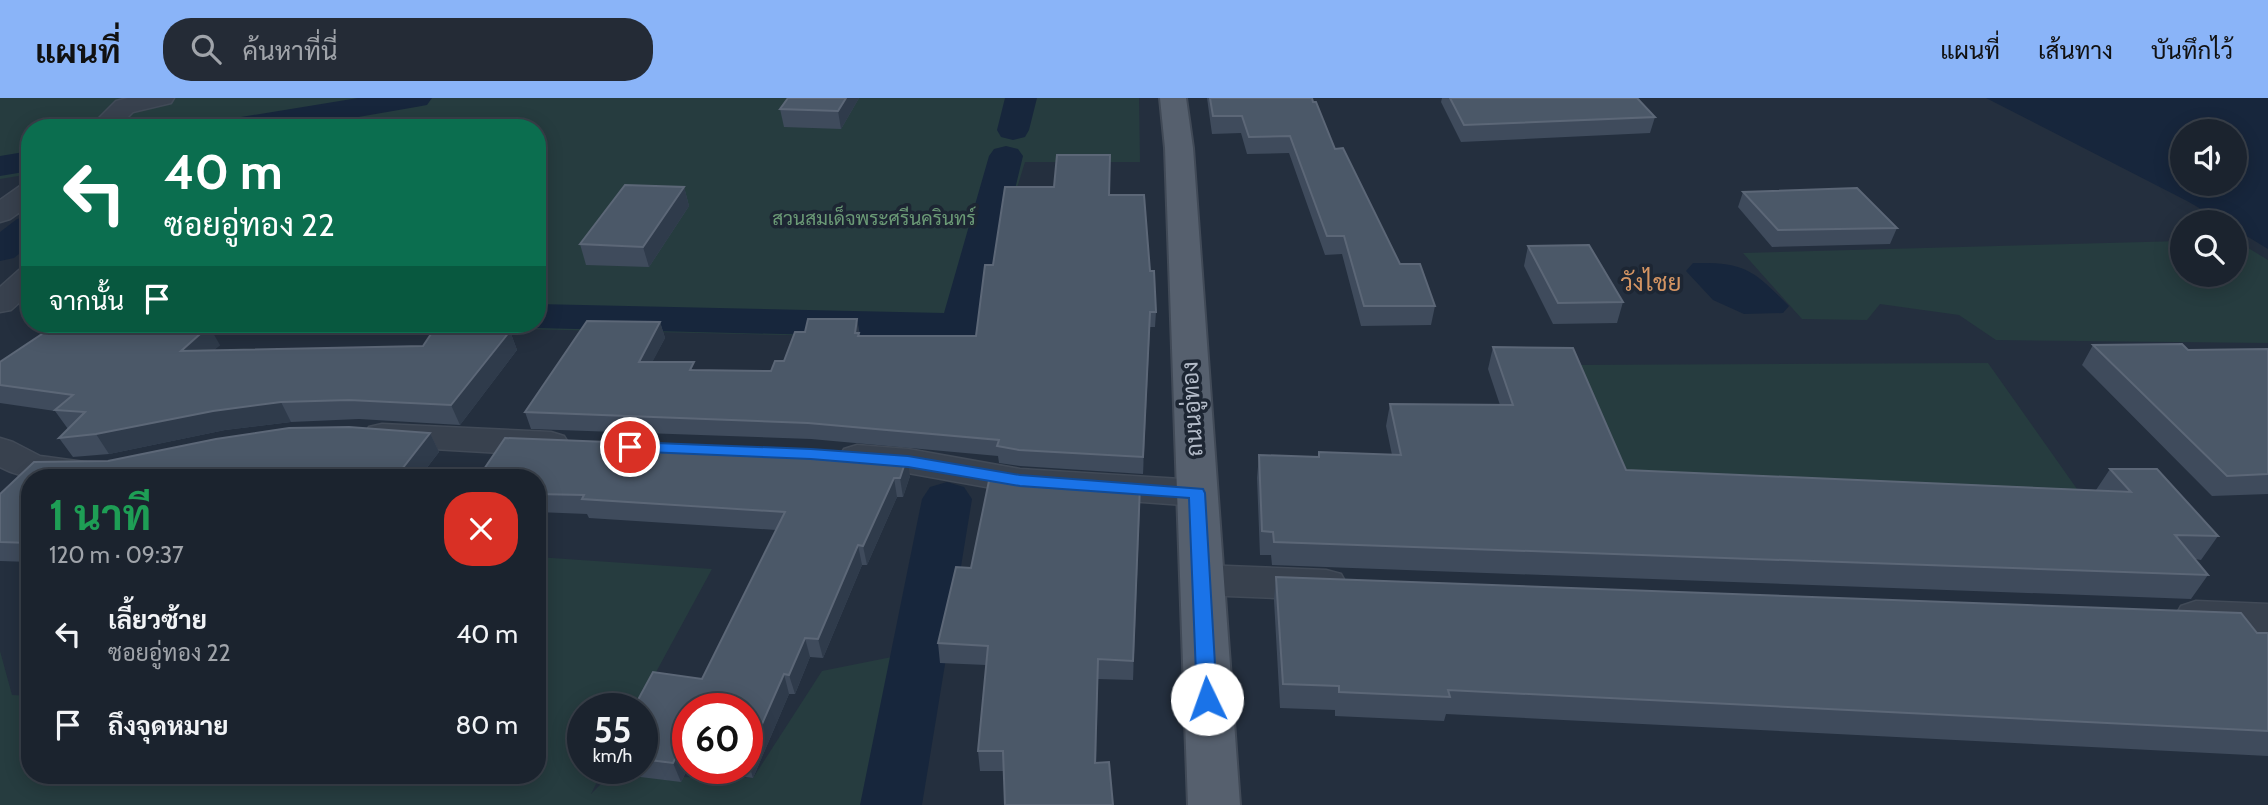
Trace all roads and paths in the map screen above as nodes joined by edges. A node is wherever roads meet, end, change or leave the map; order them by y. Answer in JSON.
{"nodes":[{"id":1,"x":162,"y":98,"type":"edge"},
{"id":2,"x":1173,"y":98,"type":"edge"},
{"id":3,"x":111,"y":119,"type":"edge"},
{"id":4,"x":21,"y":198,"type":"edge"},
{"id":5,"x":0,"y":213,"type":"edge"},
{"id":6,"x":21,"y":285,"type":"edge"},
{"id":7,"x":0,"y":303,"type":"edge"},
{"id":8,"x":347,"y":433,"type":"edge"},
{"id":9,"x":578,"y":446,"type":"edge"},
{"id":10,"x":0,"y":450,"type":"edge"},
{"id":11,"x":825,"y":455,"type":"edge"},
{"id":12,"x":114,"y":467,"type":"edge"},
{"id":13,"x":38,"y":469,"type":"edge"},
{"id":14,"x":100,"y":469,"type":"edge"},
{"id":15,"x":1197,"y":493,"type":"junction"},
{"id":16,"x":1202,"y":580,"type":"junction"},
{"id":17,"x":1368,"y":586,"type":"edge"},
{"id":18,"x":2157,"y":616,"type":"edge"},
{"id":19,"x":2268,"y":620,"type":"edge"},
{"id":20,"x":1214,"y":805,"type":"edge"}],
"edges":[{"from":1,"to":3,"type":"street"},
{"from":2,"to":15,"type":"main road","name":"ถนนอู่ทอง"},
{"from":4,"to":5,"type":"street"},
{"from":6,"to":7,"type":"street"},
{"from":8,"to":9,"type":"street"},
{"from":10,"to":13,"type":"street"},
{"from":11,"to":15,"type":"street"},
{"from":12,"to":14,"type":"street"},
{"from":15,"to":16,"type":"main road","name":"ถนนอู่ทอง"},
{"from":16,"to":17,"type":"street"},
{"from":16,"to":20,"type":"main road","name":"ถนนอู่ทอง"},
{"from":18,"to":19,"type":"street"}]}
